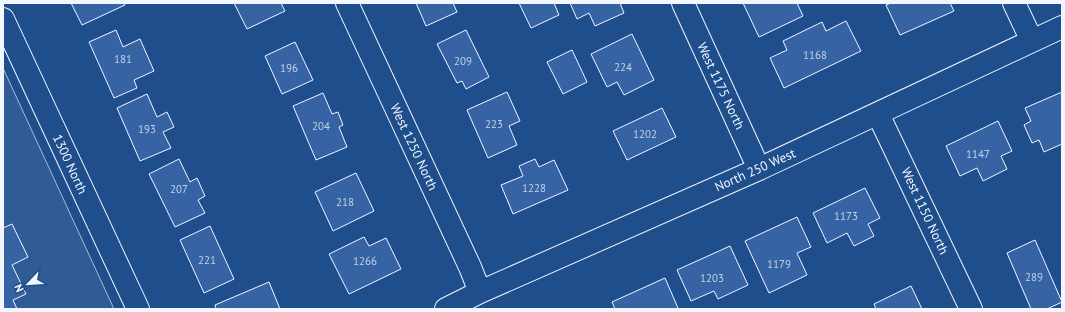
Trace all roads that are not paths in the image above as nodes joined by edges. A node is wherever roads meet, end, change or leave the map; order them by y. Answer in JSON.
{"nodes":[{"id":1,"x":347,"y":3,"type":"edge"},
{"id":2,"x":683,"y":3,"type":"edge"},
{"id":3,"x":1014,"y":3,"type":"edge"},
{"id":4,"x":3,"y":19,"type":"edge"},
{"id":5,"x":1062,"y":27,"type":"edge"},
{"id":6,"x":1032,"y":41,"type":"junction"},
{"id":7,"x":878,"y":114,"type":"junction"},
{"id":8,"x":759,"y":169,"type":"junction"},
{"id":9,"x":480,"y":292,"type":"junction"},
{"id":10,"x":138,"y":309,"type":"edge"},
{"id":11,"x":446,"y":309,"type":"edge"},
{"id":12,"x":971,"y":309,"type":"edge"}],
"edges":[{"from":1,"to":9,"type":"street","name":"West 1250 North"},
{"from":2,"to":8,"type":"street","name":"West 1175 North"},
{"from":3,"to":6,"type":"street"},
{"from":4,"to":10,"type":"street","name":"1300 North"},
{"from":5,"to":6,"type":"street","name":"North 250 West"},
{"from":6,"to":7,"type":"street","name":"North 250 West"},
{"from":7,"to":8,"type":"street","name":"North 250 West"},
{"from":7,"to":12,"type":"street","name":"West 1150 North"},
{"from":8,"to":9,"type":"street","name":"North 250 West"},
{"from":9,"to":11,"type":"street","name":"North 250 West"}]}
